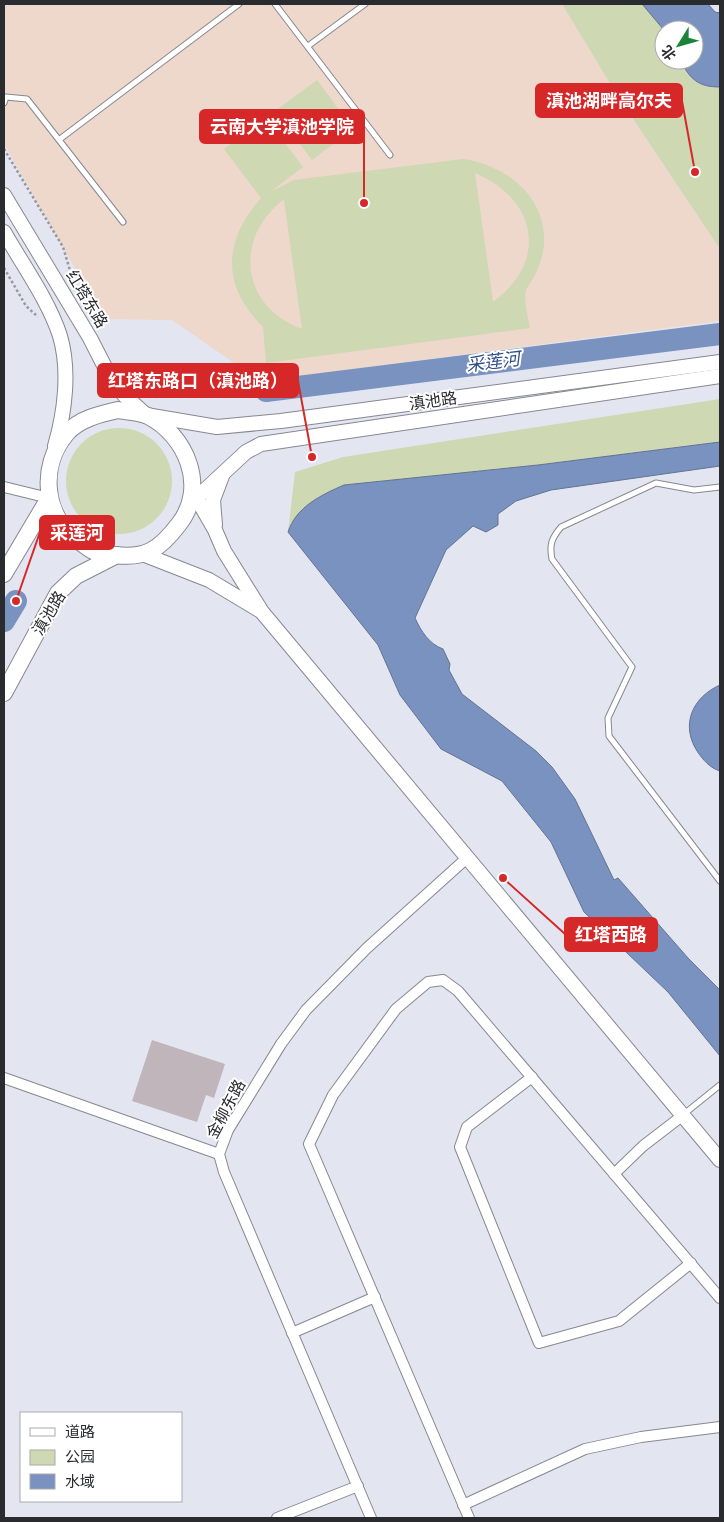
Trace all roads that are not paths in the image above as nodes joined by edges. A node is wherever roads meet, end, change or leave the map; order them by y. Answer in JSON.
{"nodes":[{"id":1,"x":239,"y":4,"type":"edge"},
{"id":2,"x":276,"y":4,"type":"edge"},
{"id":3,"x":364,"y":4,"type":"edge"},
{"id":4,"x":308,"y":46,"type":"junction"},
{"id":5,"x":4,"y":103,"type":"edge"},
{"id":6,"x":60,"y":139,"type":"junction"},
{"id":7,"x":390,"y":155,"type":"dead end"},
{"id":8,"x":4,"y":195,"type":"edge"},
{"id":9,"x":124,"y":222,"type":"dead end"},
{"id":10,"x":4,"y":232,"type":"edge"},
{"id":11,"x":720,"y":362,"type":"edge"},
{"id":12,"x":720,"y":376,"type":"edge"},
{"id":13,"x":146,"y":415,"type":"junction"},
{"id":14,"x":50,"y":461,"type":"junction"},
{"id":15,"x":223,"y":473,"type":"junction"},
{"id":16,"x":4,"y":486,"type":"edge"},
{"id":17,"x":720,"y":486,"type":"edge"},
{"id":18,"x":48,"y":498,"type":"junction"},
{"id":19,"x":192,"y":498,"type":"junction"},
{"id":20,"x":215,"y":530,"type":"junction"},
{"id":21,"x":117,"y":555,"type":"junction"},
{"id":22,"x":145,"y":555,"type":"junction"},
{"id":23,"x":4,"y":574,"type":"edge"},
{"id":24,"x":262,"y":612,"type":"junction"},
{"id":25,"x":4,"y":693,"type":"edge"},
{"id":26,"x":468,"y":858,"type":"junction"},
{"id":27,"x":720,"y":881,"type":"edge"},
{"id":28,"x":4,"y":1078,"type":"edge"},
{"id":29,"x":532,"y":1078,"type":"junction"},
{"id":30,"x":720,"y":1085,"type":"edge"},
{"id":31,"x":682,"y":1116,"type":"junction"},
{"id":32,"x":219,"y":1154,"type":"junction"},
{"id":33,"x":720,"y":1160,"type":"edge"},
{"id":34,"x":614,"y":1174,"type":"junction"},
{"id":35,"x":691,"y":1264,"type":"junction"},
{"id":36,"x":374,"y":1297,"type":"junction"},
{"id":37,"x":720,"y":1298,"type":"edge"},
{"id":38,"x":292,"y":1334,"type":"junction"},
{"id":39,"x":720,"y":1427,"type":"edge"},
{"id":40,"x":358,"y":1486,"type":"junction"},
{"id":41,"x":463,"y":1505,"type":"junction"},
{"id":42,"x":277,"y":1518,"type":"edge"},
{"id":43,"x":371,"y":1518,"type":"edge"},
{"id":44,"x":469,"y":1518,"type":"edge"}],
"edges":[{"from":1,"to":6,"type":"lane"},
{"from":2,"to":4,"type":"lane"},
{"from":3,"to":4,"type":"lane"},
{"from":4,"to":7,"type":"lane"},
{"from":5,"to":6,"type":"lane"},
{"from":6,"to":9,"type":"lane"},
{"from":8,"to":13,"type":"main road","name":"红塔东路"},
{"from":10,"to":14,"type":"main road"},
{"from":11,"to":13,"type":"main road","name":"滇池路"},
{"from":12,"to":15,"type":"main road","name":"滇池路"},
{"from":13,"to":14,"type":"main road"},
{"from":13,"to":19,"type":"main road"},
{"from":14,"to":18,"type":"main road"},
{"from":15,"to":19,"type":"main road","name":"滇池路"},
{"from":15,"to":20,"type":"main road"},
{"from":16,"to":18,"type":"street"},
{"from":17,"to":27,"type":"lane"},
{"from":18,"to":21,"type":"main road"},
{"from":18,"to":23,"type":"main road"},
{"from":19,"to":20,"type":"main road"},
{"from":19,"to":22,"type":"main road"},
{"from":20,"to":24,"type":"main road"},
{"from":21,"to":22,"type":"main road"},
{"from":21,"to":25,"type":"main road","name":"滇池路"},
{"from":22,"to":24,"type":"main road"},
{"from":24,"to":26,"type":"main road"},
{"from":26,"to":31,"type":"main road"},
{"from":26,"to":32,"type":"street","name":"金柳东路"},
{"from":28,"to":32,"type":"street"},
{"from":29,"to":34,"type":"street"},
{"from":29,"to":35,"type":"street"},
{"from":29,"to":36,"type":"street"},
{"from":30,"to":31,"type":"lane"},
{"from":31,"to":33,"type":"main road"},
{"from":31,"to":34,"type":"street"},
{"from":32,"to":38,"type":"street","name":"金柳东路"},
{"from":34,"to":35,"type":"street"},
{"from":35,"to":37,"type":"street"},
{"from":36,"to":38,"type":"street"},
{"from":36,"to":41,"type":"street"},
{"from":38,"to":40,"type":"street","name":"金柳东路"},
{"from":39,"to":41,"type":"street"},
{"from":40,"to":42,"type":"street"},
{"from":40,"to":43,"type":"street","name":"金柳东路"},
{"from":41,"to":44,"type":"street"}]}
